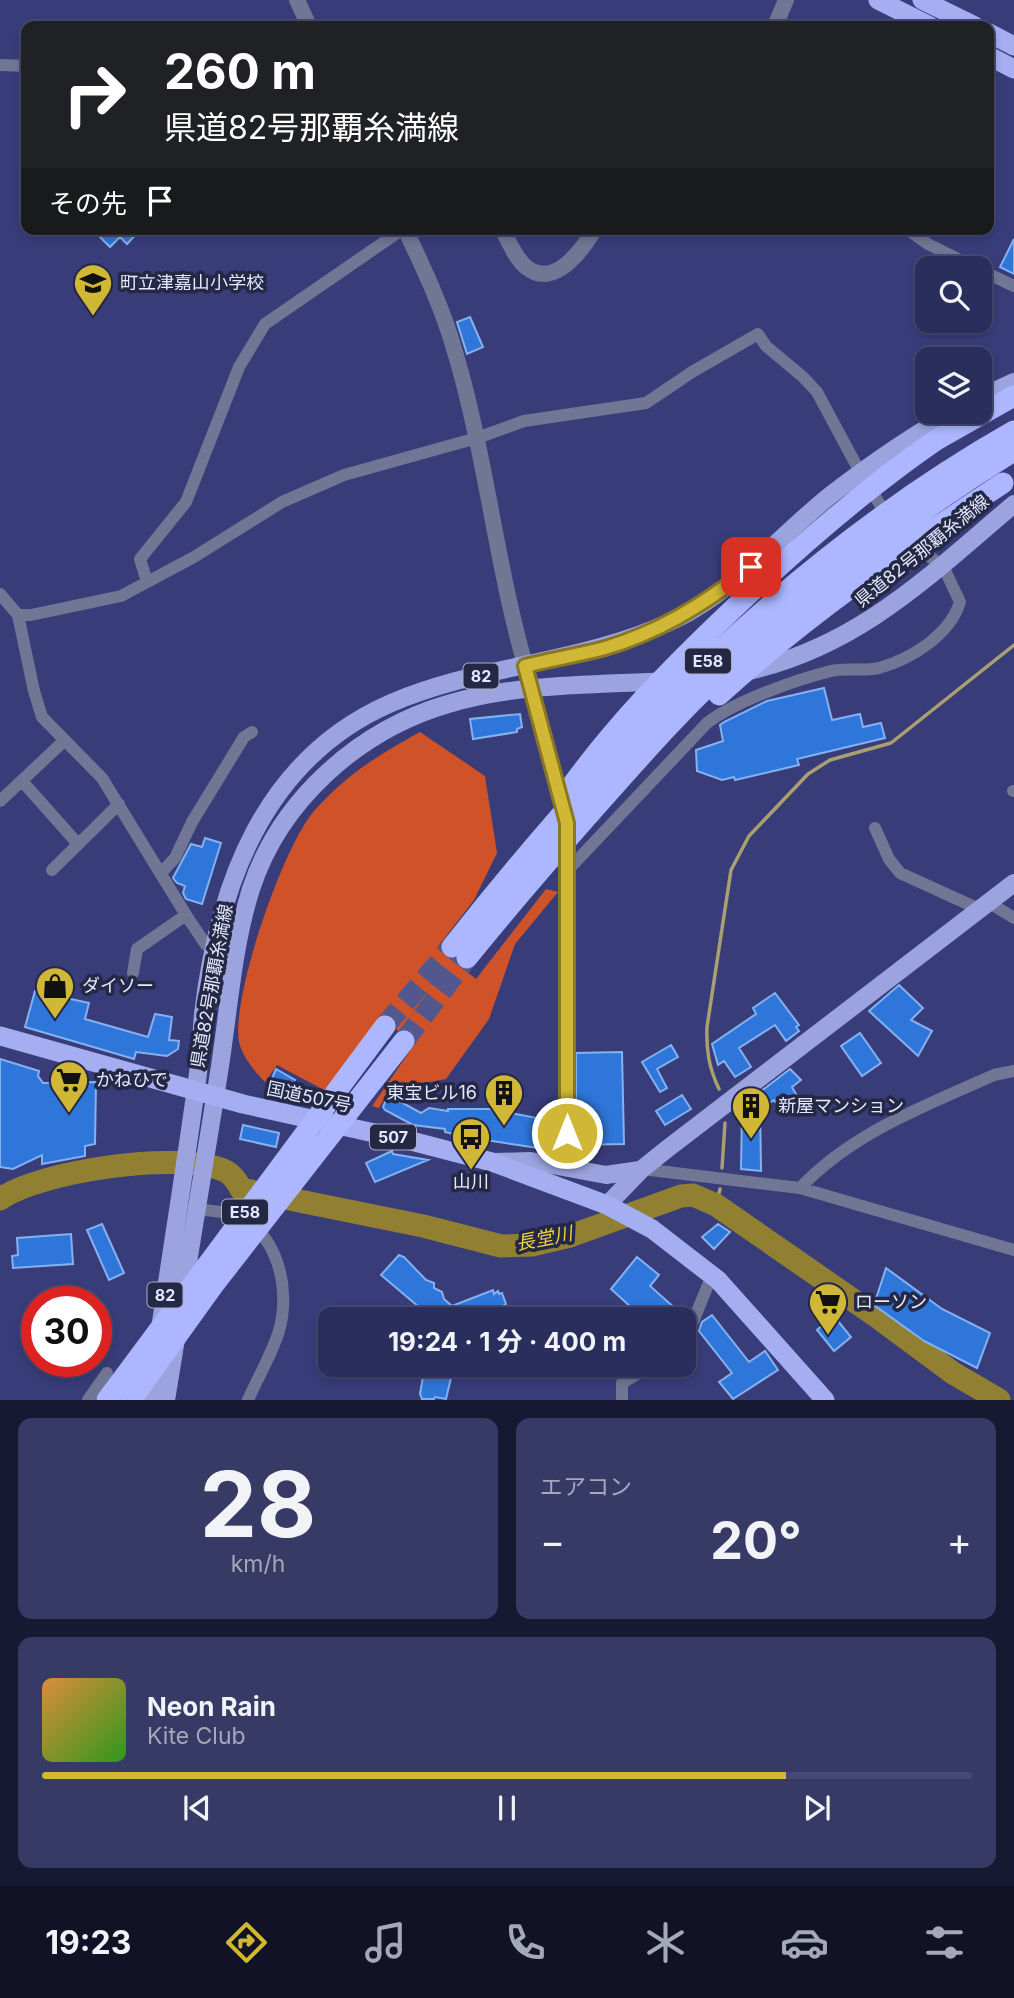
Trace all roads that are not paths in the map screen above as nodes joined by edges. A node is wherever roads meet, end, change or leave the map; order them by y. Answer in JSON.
{"nodes":[{"id":1,"x":297,"y":0,"type":"edge"},
{"id":2,"x":786,"y":0,"type":"edge"},
{"id":3,"x":878,"y":0,"type":"edge"},
{"id":4,"x":922,"y":0,"type":"edge"},
{"id":5,"x":307,"y":21,"type":"edge"},
{"id":6,"x":777,"y":21,"type":"edge"},
{"id":7,"x":920,"y":21,"type":"edge"},
{"id":8,"x":965,"y":21,"type":"edge"},
{"id":9,"x":994,"y":36,"type":"edge"},
{"id":10,"x":1014,"y":46,"type":"edge"},
{"id":11,"x":994,"y":59,"type":"edge"},
{"id":12,"x":0,"y":65,"type":"edge"},
{"id":13,"x":21,"y":66,"type":"edge"},
{"id":14,"x":1014,"y":69,"type":"edge"},
{"id":15,"x":395,"y":235,"type":"edge"},
{"id":16,"x":407,"y":235,"type":"edge"},
{"id":17,"x":506,"y":235,"type":"edge"},
{"id":18,"x":591,"y":235,"type":"edge"},
{"id":19,"x":915,"y":235,"type":"edge"},
{"id":20,"x":952,"y":256,"type":"edge"},
{"id":21,"x":992,"y":276,"type":"edge"},
{"id":22,"x":1014,"y":286,"type":"edge"},
{"id":23,"x":1014,"y":382,"type":"edge"},
{"id":24,"x":992,"y":392,"type":"edge"},
{"id":25,"x":1014,"y":396,"type":"edge"},
{"id":26,"x":936,"y":424,"type":"edge"},
{"id":27,"x":1014,"y":431,"type":"edge"},
{"id":28,"x":477,"y":438,"type":"junction"},
{"id":29,"x":1014,"y":451,"type":"edge"},
{"id":30,"x":861,"y":474,"type":"junction"},
{"id":31,"x":1009,"y":480,"type":"edge"},
{"id":32,"x":1014,"y":504,"type":"edge"},
{"id":33,"x":943,"y":566,"type":"junction"},
{"id":34,"x":147,"y":582,"type":"junction"},
{"id":35,"x":0,"y":594,"type":"edge"},
{"id":36,"x":18,"y":615,"type":"junction"},
{"id":37,"x":525,"y":666,"type":"junction"},
{"id":38,"x":533,"y":688,"type":"junction"},
{"id":39,"x":252,"y":732,"type":"dead end"},
{"id":40,"x":65,"y":740,"type":"junction"},
{"id":41,"x":22,"y":781,"type":"junction"},
{"id":42,"x":0,"y":801,"type":"edge"},
{"id":43,"x":119,"y":804,"type":"junction"},
{"id":44,"x":874,"y":828,"type":"dead end"},
{"id":45,"x":79,"y":844,"type":"junction"},
{"id":46,"x":52,"y":870,"type":"dead end"},
{"id":47,"x":567,"y":871,"type":"junction"},
{"id":48,"x":161,"y":873,"type":"junction"},
{"id":49,"x":1014,"y":883,"type":"edge"},
{"id":50,"x":512,"y":886,"type":"junction"},
{"id":51,"x":984,"y":906,"type":"junction"},
{"id":52,"x":187,"y":915,"type":"junction"},
{"id":53,"x":1014,"y":918,"type":"edge"},
{"id":54,"x":214,"y":949,"type":"junction"},
{"id":55,"x":460,"y":953,"type":"tunnel mouth"},
{"id":56,"x":133,"y":973,"type":"dead end"},
{"id":57,"x":385,"y":1026,"type":"tunnel mouth"},
{"id":58,"x":0,"y":1036,"type":"edge"},
{"id":59,"x":404,"y":1041,"type":"tunnel mouth"},
{"id":60,"x":1014,"y":1071,"type":"edge"},
{"id":61,"x":205,"y":1094,"type":"junction"},
{"id":62,"x":492,"y":1162,"type":"junction"},
{"id":63,"x":567,"y":1166,"type":"junction"},
{"id":64,"x":642,"y":1169,"type":"junction"},
{"id":65,"x":800,"y":1188,"type":"junction"},
{"id":66,"x":199,"y":1200,"type":"junction"},
{"id":67,"x":608,"y":1205,"type":"junction"},
{"id":68,"x":1014,"y":1250,"type":"edge"},
{"id":69,"x":712,"y":1275,"type":"junction"},
{"id":70,"x":696,"y":1314,"type":"edge"},
{"id":71,"x":632,"y":1377,"type":"edge"},
{"id":72,"x":88,"y":1399,"type":"edge"},
{"id":73,"x":109,"y":1399,"type":"edge"},
{"id":74,"x":131,"y":1399,"type":"edge"},
{"id":75,"x":149,"y":1399,"type":"edge"},
{"id":76,"x":166,"y":1399,"type":"edge"},
{"id":77,"x":248,"y":1399,"type":"edge"},
{"id":78,"x":622,"y":1399,"type":"edge"},
{"id":79,"x":825,"y":1399,"type":"edge"}],
"edges":[{"from":1,"to":5,"type":"street"},
{"from":2,"to":6,"type":"street"},
{"from":3,"to":7,"type":"highway"},
{"from":4,"to":8,"type":"highway"},
{"from":9,"to":10,"type":"highway"},
{"from":11,"to":14,"type":"highway"},
{"from":12,"to":13,"type":"street"},
{"from":15,"to":34,"type":"street"},
{"from":16,"to":28,"type":"street"},
{"from":17,"to":18,"type":"street"},
{"from":19,"to":20,"type":"street"},
{"from":21,"to":22,"type":"street"},
{"from":23,"to":24,"type":"main road"},
{"from":25,"to":50,"type":"highway","bridge":true},
{"from":26,"to":30,"type":"main road","name":"県道82号那覇糸満線","number":"82"},
{"from":27,"to":50,"type":"highway","number":"E58","bridge":true},
{"from":28,"to":30,"type":"street"},
{"from":28,"to":34,"type":"street"},
{"from":28,"to":37,"type":"street"},
{"from":29,"to":50,"type":"highway","number":"E58","bridge":true},
{"from":30,"to":33,"type":"street"},
{"from":30,"to":37,"type":"main road","name":"県道82号那覇糸満線","number":"82"},
{"from":31,"to":50,"type":"highway","bridge":true},
{"from":32,"to":33,"type":"main road","name":"県道82号那覇糸満線","number":"82"},
{"from":33,"to":38,"type":"main road","name":"県道82号那覇糸満線","number":"82"},
{"from":33,"to":47,"type":"street"},
{"from":34,"to":36,"type":"street"},
{"from":35,"to":36,"type":"street"},
{"from":36,"to":40,"type":"street"},
{"from":37,"to":38,"type":"street"},
{"from":37,"to":54,"type":"main road","name":"県道82号那覇糸満線","number":"82"},
{"from":38,"to":47,"type":"street"},
{"from":38,"to":61,"type":"main road","name":"県道82号那覇糸満線","number":"82"},
{"from":39,"to":48,"type":"street"},
{"from":40,"to":41,"type":"street"},
{"from":40,"to":43,"type":"street"},
{"from":41,"to":42,"type":"street"},
{"from":41,"to":45,"type":"street"},
{"from":43,"to":45,"type":"street"},
{"from":43,"to":48,"type":"street"},
{"from":44,"to":51,"type":"street"},
{"from":45,"to":46,"type":"street"},
{"from":47,"to":63,"type":"street"},
{"from":48,"to":52,"type":"street"},
{"from":49,"to":51,"type":"main road"},
{"from":50,"to":55,"type":"highway","number":"E58","bridge":true},
{"from":51,"to":53,"type":"street"},
{"from":51,"to":64,"type":"main road"},
{"from":52,"to":54,"type":"street"},
{"from":52,"to":56,"type":"street"},
{"from":54,"to":61,"type":"main road","name":"県道82号那覇糸満線","number":"82"},
{"from":57,"to":73,"type":"highway","number":"E58","bridge":true},
{"from":58,"to":61,"type":"highway","name":"国道507号","number":"507"},
{"from":59,"to":74,"type":"highway","number":"E58","bridge":true},
{"from":60,"to":65,"type":"street"},
{"from":61,"to":62,"type":"highway","name":"国道507号","number":"507"},
{"from":61,"to":66,"type":"main road","name":"県道82号那覇糸満線","number":"82"},
{"from":61,"to":75,"type":"main road","name":"県道82号那覇糸満線","number":"82"},
{"from":62,"to":63,"type":"main road"},
{"from":62,"to":67,"type":"highway","name":"国道507号","number":"507"},
{"from":63,"to":64,"type":"main road"},
{"from":64,"to":65,"type":"street"},
{"from":64,"to":67,"type":"main road"},
{"from":65,"to":68,"type":"street"},
{"from":66,"to":76,"type":"main road","name":"県道82号那覇糸満線","number":"82"},
{"from":66,"to":77,"type":"street"},
{"from":67,"to":69,"type":"highway","name":"国道507号","number":"507"},
{"from":69,"to":70,"type":"street"},
{"from":69,"to":79,"type":"highway","name":"国道507号","number":"507"},
{"from":71,"to":78,"type":"street"},
{"from":72,"to":73,"type":"street"}]}
